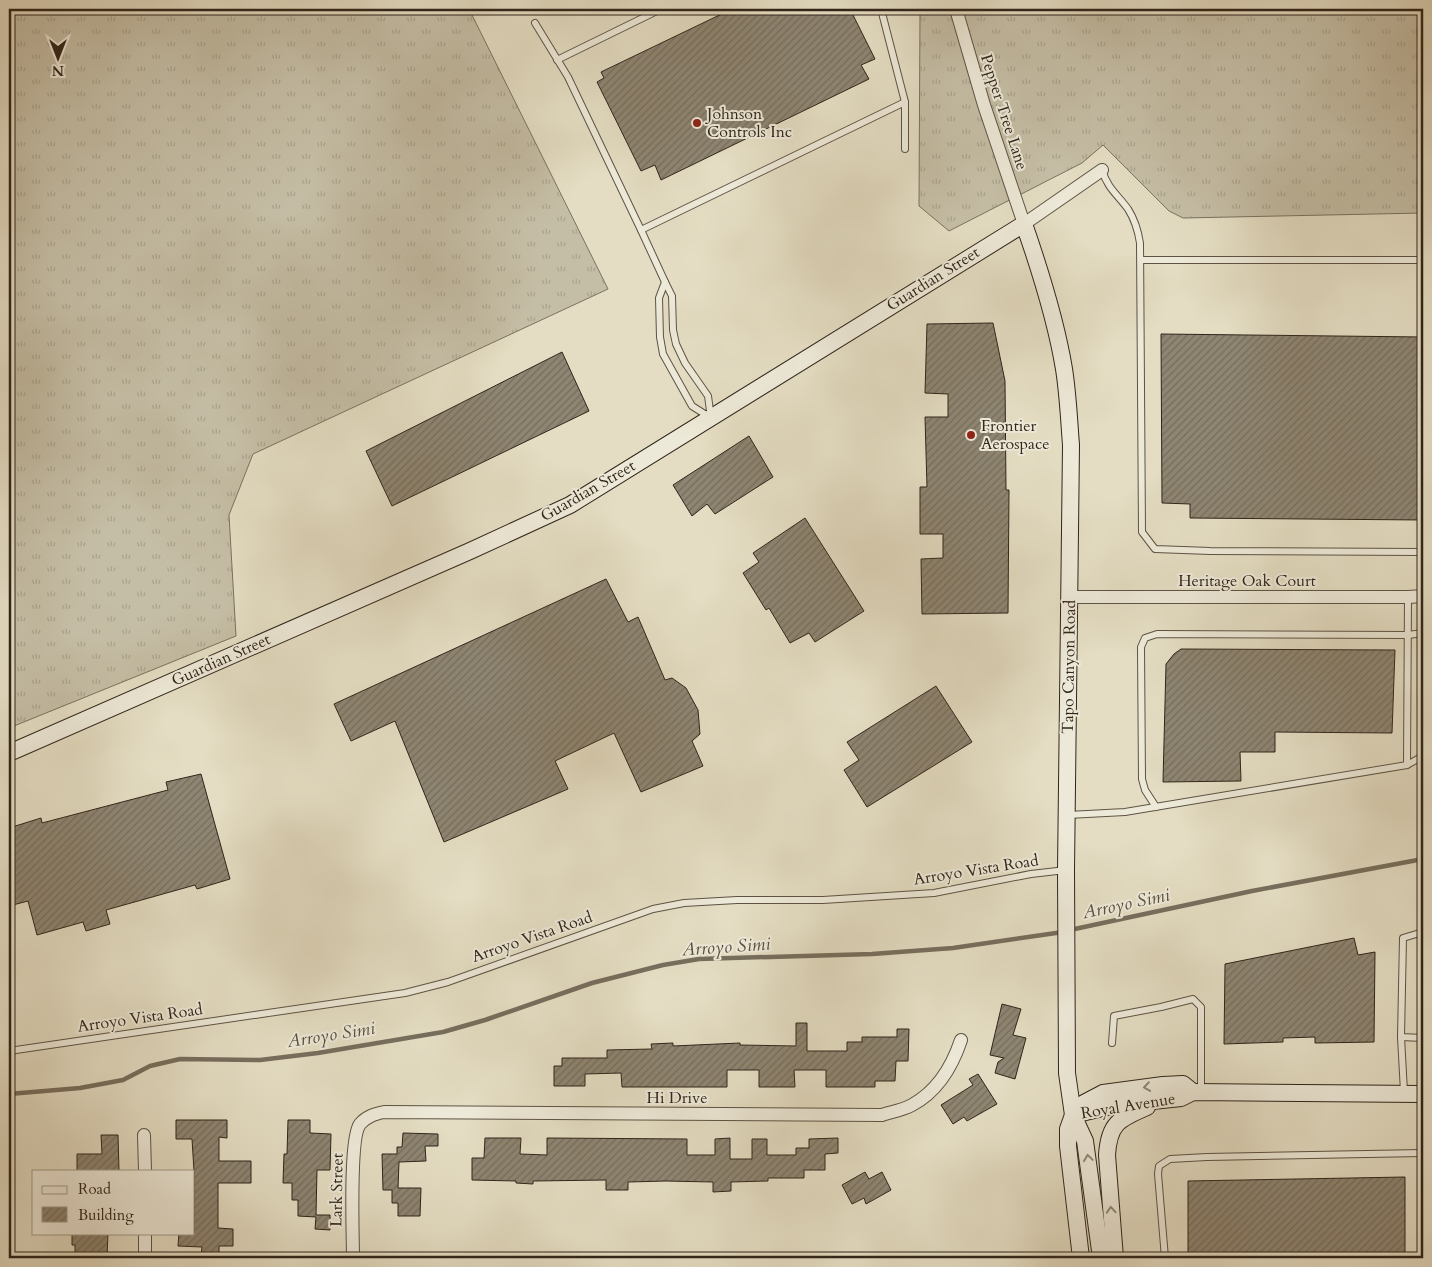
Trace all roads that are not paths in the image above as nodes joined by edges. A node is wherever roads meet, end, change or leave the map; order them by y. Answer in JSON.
{"nodes":[{"id":1,"x":661,"y":9,"type":"edge"},
{"id":2,"x":881,"y":9,"type":"edge"},
{"id":3,"x":956,"y":9,"type":"edge"},
{"id":4,"x":535,"y":24,"type":"dead end"},
{"id":5,"x":557,"y":60,"type":"junction"},
{"id":6,"x":905,"y":102,"type":"junction"},
{"id":7,"x":905,"y":149,"type":"dead end"},
{"id":8,"x":1102,"y":170,"type":"joint"},
{"id":9,"x":1024,"y":224,"type":"junction"},
{"id":10,"x":641,"y":230,"type":"junction"},
{"id":11,"x":1141,"y":260,"type":"junction"},
{"id":12,"x":1423,"y":260,"type":"edge"},
{"id":13,"x":665,"y":282,"type":"junction"},
{"id":14,"x":711,"y":418,"type":"junction"},
{"id":15,"x":1423,"y":552,"type":"edge"},
{"id":16,"x":1423,"y":596,"type":"edge"},
{"id":17,"x":1070,"y":597,"type":"junction"},
{"id":18,"x":1408,"y":597,"type":"junction"},
{"id":19,"x":1423,"y":633,"type":"edge"},
{"id":20,"x":1408,"y":635,"type":"junction"},
{"id":21,"x":9,"y":753,"type":"edge"},
{"id":22,"x":1423,"y":756,"type":"edge"},
{"id":23,"x":1407,"y":765,"type":"junction"},
{"id":24,"x":1156,"y":807,"type":"junction"},
{"id":25,"x":1067,"y":815,"type":"junction"},
{"id":26,"x":1066,"y":870,"type":"junction"},
{"id":27,"x":1423,"y":932,"type":"edge"},
{"id":28,"x":1401,"y":1038,"type":"junction"},
{"id":29,"x":1423,"y":1038,"type":"edge"},
{"id":30,"x":961,"y":1040,"type":"dead end"},
{"id":31,"x":1112,"y":1043,"type":"dead end"},
{"id":32,"x":9,"y":1051,"type":"edge"},
{"id":33,"x":1197,"y":1092,"type":"junction"},
{"id":34,"x":1404,"y":1094,"type":"junction"},
{"id":35,"x":1423,"y":1094,"type":"edge"},
{"id":36,"x":1164,"y":1100,"type":"junction"},
{"id":37,"x":1073,"y":1115,"type":"junction"},
{"id":38,"x":360,"y":1124,"type":"joint"},
{"id":39,"x":144,"y":1135,"type":"dead end"},
{"id":40,"x":1423,"y":1153,"type":"edge"},
{"id":41,"x":145,"y":1170,"type":"edge"},
{"id":42,"x":145,"y":1234,"type":"edge"},
{"id":43,"x":145,"y":1258,"type":"edge"},
{"id":44,"x":353,"y":1258,"type":"edge"},
{"id":45,"x":1081,"y":1258,"type":"edge"},
{"id":46,"x":1101,"y":1258,"type":"edge"},
{"id":47,"x":1114,"y":1258,"type":"edge"},
{"id":48,"x":1165,"y":1258,"type":"edge"}],
"edges":[{"from":1,"to":5,"type":"lane"},
{"from":2,"to":6,"type":"lane"},
{"from":3,"to":9,"type":"street","name":"Pepper Tree Lane"},
{"from":4,"to":5,"type":"lane"},
{"from":5,"to":10,"type":"lane"},
{"from":6,"to":7,"type":"lane"},
{"from":6,"to":10,"type":"lane"},
{"from":8,"to":9,"type":"street","name":"Guardian Street"},
{"from":8,"to":11,"type":"lane"},
{"from":9,"to":14,"type":"street","name":"Guardian Street"},
{"from":9,"to":17,"type":"street","name":"Tapo Canyon Road"},
{"from":10,"to":13,"type":"lane"},
{"from":11,"to":12,"type":"lane"},
{"from":11,"to":15,"type":"lane"},
{"from":13,"to":14,"type":"lane"},
{"from":13,"to":14,"type":"lane"},
{"from":14,"to":21,"type":"street","name":"Guardian Street"},
{"from":16,"to":18,"type":"street","name":"Heritage Oak Court"},
{"from":17,"to":18,"type":"street","name":"Heritage Oak Court"},
{"from":17,"to":25,"type":"street","name":"Tapo Canyon Road"},
{"from":18,"to":20,"type":"lane"},
{"from":19,"to":20,"type":"lane"},
{"from":20,"to":23,"type":"lane"},
{"from":20,"to":24,"type":"lane"},
{"from":22,"to":23,"type":"lane"},
{"from":23,"to":24,"type":"lane"},
{"from":24,"to":25,"type":"lane"},
{"from":25,"to":26,"type":"street","name":"Tapo Canyon Road"},
{"from":26,"to":32,"type":"lane","name":"Arroyo Vista Road"},
{"from":26,"to":37,"type":"street","name":"Tapo Canyon Road"},
{"from":27,"to":28,"type":"lane"},
{"from":28,"to":29,"type":"lane"},
{"from":28,"to":34,"type":"lane"},
{"from":30,"to":38,"type":"street","name":"Hi Drive"},
{"from":31,"to":33,"type":"lane"},
{"from":33,"to":34,"type":"street","name":"Royal Avenue"},
{"from":33,"to":36,"type":"street","name":"Royal Avenue"},
{"from":33,"to":37,"type":"street","name":"Royal Avenue","one_way":true},
{"from":34,"to":35,"type":"street","name":"Royal Avenue"},
{"from":36,"to":37,"type":"street","name":"Royal Avenue"},
{"from":47,"to":36,"type":"street","one_way":true},
{"from":37,"to":45,"type":"street","name":"Tapo Canyon Road"},
{"from":46,"to":37,"type":"street","name":"Tapo Canyon Road","one_way":true},
{"from":38,"to":44,"type":"street","name":"Lark Street"},
{"from":39,"to":41,"type":"street"},
{"from":40,"to":48,"type":"lane"},
{"from":42,"to":43,"type":"street"}]}
